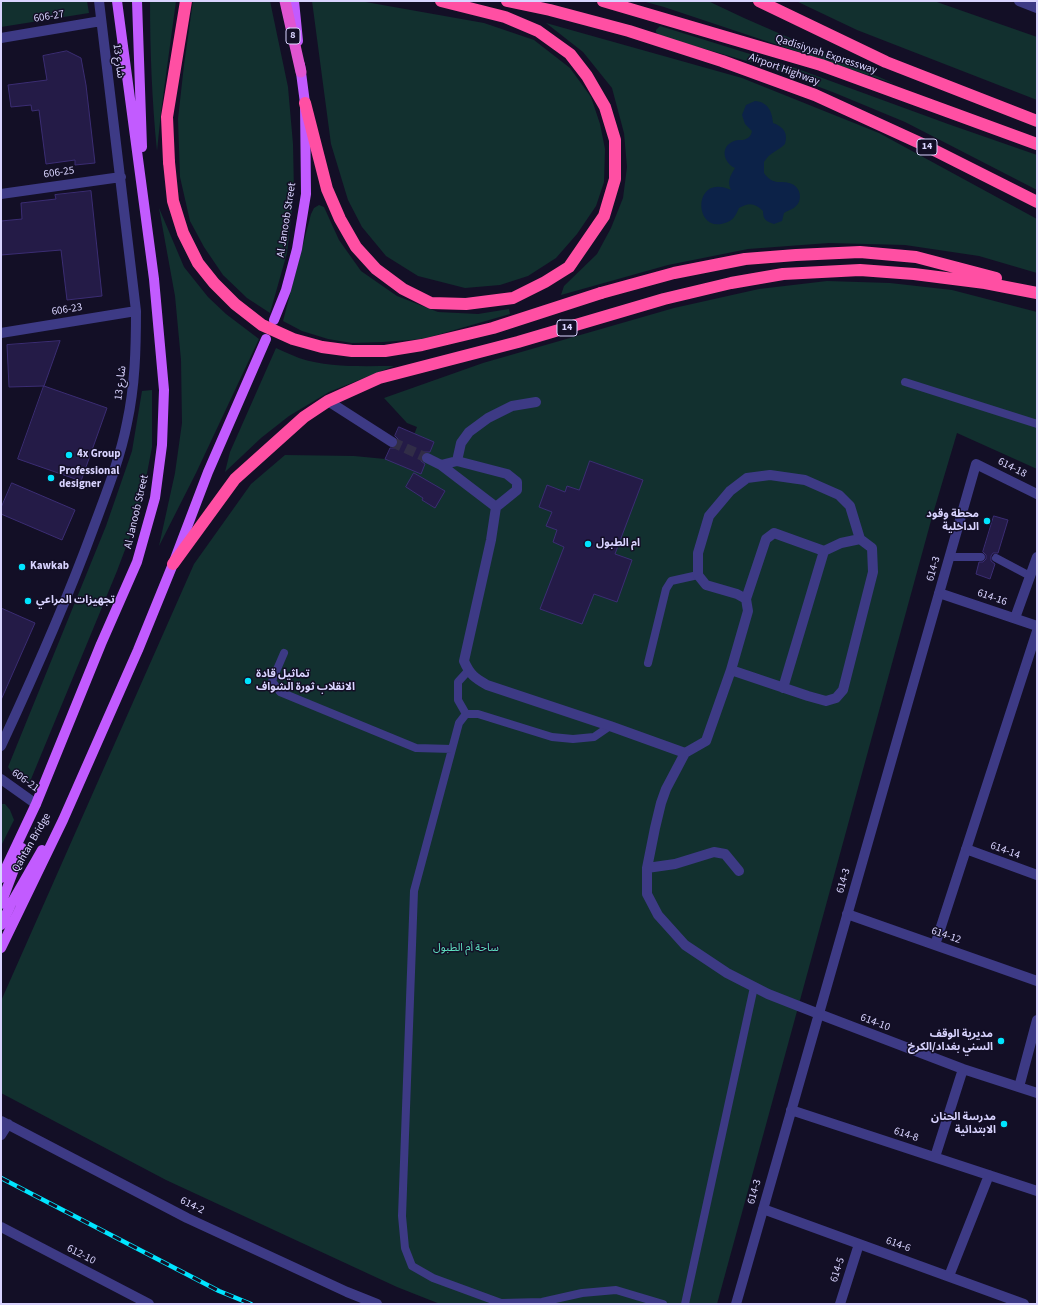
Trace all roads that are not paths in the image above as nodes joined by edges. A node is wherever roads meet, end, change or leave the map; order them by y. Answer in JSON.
{"nodes":[{"id":1,"x":99,"y":1,"type":"edge"},
{"id":2,"x":117,"y":1,"type":"edge"},
{"id":3,"x":137,"y":1,"type":"edge"},
{"id":4,"x":186,"y":1,"type":"edge"},
{"id":5,"x":286,"y":1,"type":"edge"},
{"id":6,"x":294,"y":1,"type":"edge"},
{"id":7,"x":441,"y":1,"type":"edge"},
{"id":8,"x":506,"y":1,"type":"edge"},
{"id":9,"x":603,"y":1,"type":"edge"},
{"id":10,"x":759,"y":1,"type":"edge"},
{"id":11,"x":1019,"y":1,"type":"edge"},
{"id":12,"x":1037,"y":8,"type":"edge"},
{"id":13,"x":101,"y":21,"type":"junction"},
{"id":14,"x":1,"y":38,"type":"edge"},
{"id":15,"x":301,"y":72,"type":"junction"},
{"id":16,"x":305,"y":103,"type":"junction"},
{"id":17,"x":1037,"y":122,"type":"edge"},
{"id":18,"x":1037,"y":144,"type":"edge"},
{"id":19,"x":121,"y":177,"type":"junction"},
{"id":20,"x":1,"y":194,"type":"edge"},
{"id":21,"x":144,"y":201,"type":"junction"},
{"id":22,"x":1037,"y":202,"type":"edge"},
{"id":23,"x":1037,"y":292,"type":"edge"},
{"id":24,"x":136,"y":311,"type":"junction"},
{"id":25,"x":274,"y":320,"type":"dead end"},
{"id":26,"x":1,"y":333,"type":"edge"},
{"id":27,"x":266,"y":339,"type":"dead end"},
{"id":28,"x":905,"y":382,"type":"dead end"},
{"id":29,"x":328,"y":401,"type":"junction"},
{"id":30,"x":536,"y":402,"type":"dead end"},
{"id":31,"x":1037,"y":424,"type":"edge"},
{"id":32,"x":392,"y":442,"type":"tunnel mouth"},
{"id":33,"x":427,"y":458,"type":"tunnel mouth"},
{"id":34,"x":457,"y":461,"type":"junction"},
{"id":35,"x":976,"y":464,"type":"joint"},
{"id":36,"x":441,"y":465,"type":"junction"},
{"id":37,"x":1037,"y":494,"type":"edge"},
{"id":38,"x":496,"y":507,"type":"junction"},
{"id":39,"x":860,"y":539,"type":"junction"},
{"id":40,"x":824,"y":550,"type":"junction"},
{"id":41,"x":981,"y":557,"type":"dead end"},
{"id":42,"x":1037,"y":557,"type":"edge"},
{"id":43,"x":949,"y":558,"type":"junction"},
{"id":44,"x":996,"y":558,"type":"dead end"},
{"id":45,"x":173,"y":564,"type":"junction"},
{"id":46,"x":698,"y":575,"type":"junction"},
{"id":47,"x":1030,"y":576,"type":"junction"},
{"id":48,"x":939,"y":593,"type":"junction"},
{"id":49,"x":746,"y":599,"type":"junction"},
{"id":50,"x":1015,"y":618,"type":"junction"},
{"id":51,"x":1037,"y":626,"type":"edge"},
{"id":52,"x":1037,"y":631,"type":"edge"},
{"id":53,"x":284,"y":653,"type":"dead end"},
{"id":54,"x":648,"y":663,"type":"dead end"},
{"id":55,"x":731,"y":670,"type":"junction"},
{"id":56,"x":468,"y":671,"type":"junction"},
{"id":57,"x":783,"y":688,"type":"junction"},
{"id":58,"x":466,"y":714,"type":"junction"},
{"id":59,"x":610,"y":726,"type":"junction"},
{"id":60,"x":1,"y":746,"type":"edge"},
{"id":61,"x":452,"y":749,"type":"junction"},
{"id":62,"x":685,"y":754,"type":"junction"},
{"id":63,"x":1,"y":779,"type":"edge"},
{"id":64,"x":44,"y":785,"type":"junction"},
{"id":65,"x":74,"y":795,"type":"junction"},
{"id":66,"x":36,"y":804,"type":"junction"},
{"id":67,"x":966,"y":849,"type":"junction"},
{"id":68,"x":647,"y":868,"type":"junction"},
{"id":69,"x":739,"y":871,"type":"dead end"},
{"id":70,"x":1037,"y":875,"type":"edge"},
{"id":71,"x":1,"y":878,"type":"edge"},
{"id":72,"x":5,"y":902,"type":"edge"},
{"id":73,"x":847,"y":914,"type":"junction"},
{"id":74,"x":1,"y":925,"type":"edge"},
{"id":75,"x":935,"y":945,"type":"junction"},
{"id":76,"x":1,"y":948,"type":"edge"},
{"id":77,"x":1037,"y":981,"type":"edge"},
{"id":78,"x":754,"y":987,"type":"junction"},
{"id":79,"x":819,"y":1014,"type":"junction"},
{"id":80,"x":1037,"y":1020,"type":"edge"},
{"id":81,"x":963,"y":1068,"type":"junction"},
{"id":82,"x":1019,"y":1087,"type":"junction"},
{"id":83,"x":1037,"y":1094,"type":"edge"},
{"id":84,"x":791,"y":1110,"type":"junction"},
{"id":85,"x":4,"y":1123,"type":"edge"},
{"id":86,"x":1,"y":1135,"type":"edge"},
{"id":87,"x":935,"y":1157,"type":"junction"},
{"id":88,"x":989,"y":1175,"type":"junction"},
{"id":89,"x":1036,"y":1187,"type":"edge"},
{"id":90,"x":763,"y":1208,"type":"junction"},
{"id":91,"x":1,"y":1227,"type":"edge"},
{"id":92,"x":860,"y":1244,"type":"junction"},
{"id":93,"x":949,"y":1276,"type":"junction"},
{"id":94,"x":149,"y":1304,"type":"edge"},
{"id":95,"x":377,"y":1304,"type":"edge"},
{"id":96,"x":663,"y":1304,"type":"edge"},
{"id":97,"x":685,"y":1304,"type":"edge"},
{"id":98,"x":736,"y":1304,"type":"edge"},
{"id":99,"x":840,"y":1304,"type":"edge"},
{"id":100,"x":1024,"y":1304,"type":"edge"}],
"edges":[{"from":1,"to":13,"type":"street","name":"شارع 13"},
{"from":2,"to":21,"type":"main road","name":"Al Janoob Street"},
{"from":3,"to":21,"type":"main road","name":"Al Janoob Street"},
{"from":4,"to":23,"type":"highway","number":"14","bridge":true},
{"from":5,"to":15,"type":"highway","number":"8"},
{"from":6,"to":15,"type":"main road","name":"Al Janoob Street"},
{"from":7,"to":16,"type":"highway"},
{"from":8,"to":22,"type":"highway","name":"Airport Highway","number":"14"},
{"from":9,"to":18,"type":"highway","name":"Qadisiyyah Expressway"},
{"from":10,"to":17,"type":"highway"},
{"from":11,"to":12,"type":"street"},
{"from":13,"to":14,"type":"street","name":"606-27"},
{"from":13,"to":19,"type":"street","name":"شارع 13"},
{"from":15,"to":16,"type":"main road","name":"Al Janoob Street"},
{"from":16,"to":25,"type":"main road","name":"Al Janoob Street"},
{"from":19,"to":20,"type":"street","name":"606-25"},
{"from":19,"to":24,"type":"street","name":"شارع 13"},
{"from":21,"to":64,"type":"main road","name":"Al Janoob Street"},
{"from":23,"to":29,"type":"highway","number":"14"},
{"from":24,"to":26,"type":"street","name":"606-23"},
{"from":24,"to":60,"type":"street","name":"شارع 13"},
{"from":27,"to":45,"type":"main road"},
{"from":28,"to":31,"type":"lane"},
{"from":29,"to":32,"type":"street"},
{"from":29,"to":45,"type":"highway","number":"14"},
{"from":30,"to":34,"type":"street"},
{"from":33,"to":36,"type":"street"},
{"from":34,"to":36,"type":"street"},
{"from":34,"to":38,"type":"street"},
{"from":35,"to":37,"type":"street","name":"614-18"},
{"from":35,"to":43,"type":"street","name":"614-3"},
{"from":36,"to":38,"type":"street"},
{"from":38,"to":56,"type":"street"},
{"from":39,"to":40,"type":"street"},
{"from":39,"to":46,"type":"street"},
{"from":39,"to":57,"type":"street"},
{"from":40,"to":49,"type":"street"},
{"from":40,"to":57,"type":"street"},
{"from":41,"to":43,"type":"lane"},
{"from":42,"to":47,"type":"street"},
{"from":43,"to":48,"type":"street","name":"614-3"},
{"from":44,"to":47,"type":"lane"},
{"from":45,"to":65,"type":"main road"},
{"from":46,"to":49,"type":"street"},
{"from":46,"to":54,"type":"lane"},
{"from":47,"to":50,"type":"street"},
{"from":48,"to":50,"type":"street","name":"614-16"},
{"from":48,"to":73,"type":"street","name":"614-3"},
{"from":49,"to":55,"type":"street"},
{"from":50,"to":51,"type":"street","name":"614-16"},
{"from":52,"to":67,"type":"street"},
{"from":53,"to":61,"type":"lane"},
{"from":55,"to":57,"type":"street"},
{"from":55,"to":62,"type":"street"},
{"from":56,"to":58,"type":"lane"},
{"from":56,"to":59,"type":"street"},
{"from":58,"to":59,"type":"lane"},
{"from":58,"to":61,"type":"lane"},
{"from":59,"to":62,"type":"street"},
{"from":61,"to":96,"type":"lane"},
{"from":62,"to":68,"type":"street","name":"614-10"},
{"from":63,"to":66,"type":"street","name":"606-21"},
{"from":64,"to":66,"type":"main road"},
{"from":64,"to":72,"type":"main road","name":"Qahtan Bridge"},
{"from":65,"to":72,"type":"main road","name":"Qahtan Bridge"},
{"from":65,"to":76,"type":"main road"},
{"from":66,"to":71,"type":"main road"},
{"from":67,"to":70,"type":"street","name":"614-14"},
{"from":67,"to":75,"type":"street"},
{"from":68,"to":69,"type":"street"},
{"from":68,"to":78,"type":"street","name":"614-10"},
{"from":72,"to":74,"type":"main road","name":"Qahtan Bridge"},
{"from":73,"to":75,"type":"street","name":"614-12"},
{"from":73,"to":79,"type":"street","name":"614-3"},
{"from":75,"to":77,"type":"street","name":"614-12"},
{"from":78,"to":79,"type":"street","name":"614-10"},
{"from":78,"to":97,"type":"lane"},
{"from":79,"to":81,"type":"street","name":"614-10"},
{"from":79,"to":84,"type":"street","name":"614-3"},
{"from":80,"to":82,"type":"street"},
{"from":81,"to":82,"type":"street","name":"614-10"},
{"from":81,"to":87,"type":"street"},
{"from":82,"to":83,"type":"street","name":"614-10"},
{"from":84,"to":87,"type":"street","name":"614-8"},
{"from":84,"to":90,"type":"street","name":"614-3"},
{"from":85,"to":86,"type":"street"},
{"from":85,"to":95,"type":"street","name":"614-2"},
{"from":87,"to":88,"type":"street","name":"614-8"},
{"from":88,"to":89,"type":"street","name":"614-8"},
{"from":88,"to":93,"type":"street"},
{"from":90,"to":92,"type":"street","name":"614-6"},
{"from":90,"to":98,"type":"street","name":"614-3"},
{"from":91,"to":94,"type":"street","name":"612-10"},
{"from":92,"to":93,"type":"street","name":"614-6"},
{"from":92,"to":99,"type":"street","name":"614-5"},
{"from":93,"to":100,"type":"street","name":"614-6"}]}
